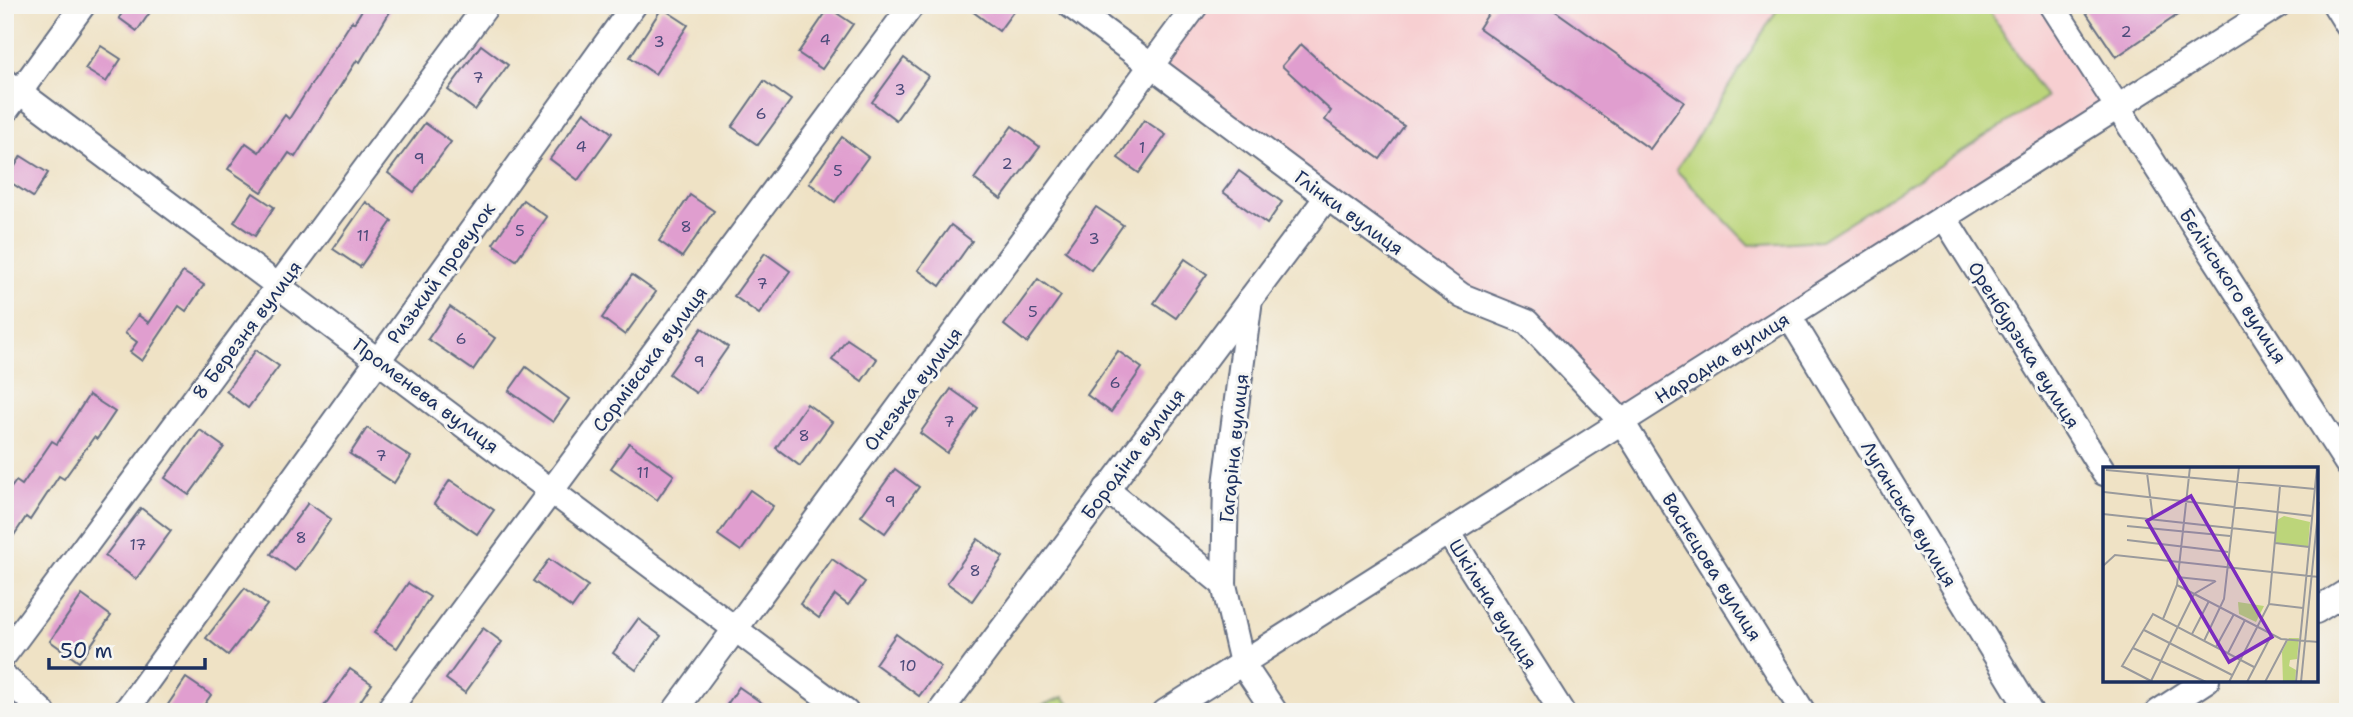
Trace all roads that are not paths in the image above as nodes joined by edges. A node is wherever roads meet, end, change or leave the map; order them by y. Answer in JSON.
{"nodes":[{"id":1,"x":83,"y":5,"type":"edge"},
{"id":2,"x":487,"y":5,"type":"edge"},
{"id":3,"x":634,"y":5,"type":"edge"},
{"id":4,"x":912,"y":5,"type":"edge"},
{"id":5,"x":1070,"y":5,"type":"edge"},
{"id":6,"x":1196,"y":5,"type":"edge"},
{"id":7,"x":2052,"y":5,"type":"edge"},
{"id":8,"x":2278,"y":5,"type":"edge"},
{"id":9,"x":2334,"y":5,"type":"edge"},
{"id":10,"x":2348,"y":26,"type":"edge"},
{"id":11,"x":1152,"y":66,"type":"junction"},
{"id":12,"x":13,"y":87,"type":"edge"},
{"id":13,"x":2119,"y":106,"type":"junction"},
{"id":14,"x":5,"y":112,"type":"edge"},
{"id":15,"x":1327,"y":197,"type":"junction"},
{"id":16,"x":1944,"y":217,"type":"junction"},
{"id":17,"x":280,"y":287,"type":"junction"},
{"id":18,"x":1251,"y":298,"type":"junction"},
{"id":19,"x":1788,"y":316,"type":"junction"},
{"id":20,"x":378,"y":361,"type":"junction"},
{"id":21,"x":1622,"y":422,"type":"junction"},
{"id":22,"x":2348,"y":465,"type":"edge"},
{"id":23,"x":2103,"y":469,"type":"edge"},
{"id":24,"x":1106,"y":489,"type":"junction"},
{"id":25,"x":551,"y":491,"type":"junction"},
{"id":26,"x":1448,"y":532,"type":"junction"},
{"id":27,"x":1224,"y":585,"type":"junction"},
{"id":28,"x":2348,"y":591,"type":"edge"},
{"id":29,"x":2318,"y":610,"type":"edge"},
{"id":30,"x":735,"y":629,"type":"junction"},
{"id":31,"x":10,"y":639,"type":"edge"},
{"id":32,"x":1242,"y":663,"type":"junction"},
{"id":33,"x":5,"y":677,"type":"edge"},
{"id":34,"x":2204,"y":682,"type":"edge"},
{"id":35,"x":43,"y":712,"type":"edge"},
{"id":36,"x":125,"y":712,"type":"edge"},
{"id":37,"x":387,"y":712,"type":"edge"},
{"id":38,"x":674,"y":712,"type":"edge"},
{"id":39,"x":846,"y":712,"type":"edge"},
{"id":40,"x":940,"y":712,"type":"edge"},
{"id":41,"x":1166,"y":712,"type":"edge"},
{"id":42,"x":1275,"y":712,"type":"edge"},
{"id":43,"x":1562,"y":712,"type":"edge"},
{"id":44,"x":1803,"y":712,"type":"edge"},
{"id":45,"x":2030,"y":712,"type":"edge"},
{"id":46,"x":2158,"y":712,"type":"edge"}],
"edges":[{"from":1,"to":12,"type":"street"},
{"from":2,"to":17,"type":"street","name":"8 Березня вулиця"},
{"from":3,"to":20,"type":"street","name":"Ризький провулок"},
{"from":4,"to":25,"type":"street","name":"Сормівська вулиця"},
{"from":5,"to":11,"type":"street","name":"Глінки вулиця"},
{"from":6,"to":11,"type":"street","name":"Онезька вулиця"},
{"from":7,"to":13,"type":"street"},
{"from":8,"to":13,"type":"street","name":"Народна вулиця"},
{"from":9,"to":10,"type":"street"},
{"from":11,"to":15,"type":"street","name":"Глінки вулиця"},
{"from":11,"to":30,"type":"street","name":"Онезька вулиця"},
{"from":12,"to":14,"type":"street"},
{"from":12,"to":17,"type":"street","name":"Променева вулиця"},
{"from":13,"to":16,"type":"street","name":"Народна вулиця"},
{"from":13,"to":22,"type":"street","name":"Бєлінського вулиця"},
{"from":15,"to":18,"type":"street","name":"Бородіна вулиця"},
{"from":15,"to":21,"type":"street","name":"Глінки вулиця"},
{"from":16,"to":19,"type":"street","name":"Народна вулиця"},
{"from":16,"to":23,"type":"street","name":"Оренбурзька вулиця"},
{"from":17,"to":20,"type":"street","name":"Променева вулиця"},
{"from":17,"to":31,"type":"street","name":"8 Березня вулиця"},
{"from":18,"to":24,"type":"street","name":"Бородіна вулиця"},
{"from":18,"to":27,"type":"street","name":"Гагаріна вулиця"},
{"from":19,"to":21,"type":"street","name":"Народна вулиця"},
{"from":19,"to":45,"type":"street","name":"Луганська вулиця"},
{"from":20,"to":25,"type":"street","name":"Променева вулиця"},
{"from":20,"to":36,"type":"street","name":"Ризький провулок"},
{"from":21,"to":26,"type":"street","name":"Народна вулиця"},
{"from":21,"to":44,"type":"street","name":"Васнєцова вулиця"},
{"from":24,"to":27,"type":"street"},
{"from":24,"to":40,"type":"street","name":"Бородіна вулиця"},
{"from":25,"to":30,"type":"street","name":"Променева вулиця"},
{"from":25,"to":37,"type":"street","name":"Сормівська вулиця"},
{"from":26,"to":32,"type":"street","name":"Народна вулиця"},
{"from":26,"to":43,"type":"street","name":"Шкільна вулиця"},
{"from":27,"to":32,"type":"street","name":"Гагаріна вулиця"},
{"from":28,"to":29,"type":"street"},
{"from":30,"to":38,"type":"street","name":"Онезька вулиця"},
{"from":30,"to":39,"type":"street","name":"Променева вулиця"},
{"from":32,"to":41,"type":"street","name":"Народна вулиця"},
{"from":32,"to":42,"type":"street","name":"Гагаріна вулиця"},
{"from":33,"to":35,"type":"street"},
{"from":34,"to":46,"type":"street"}]}
